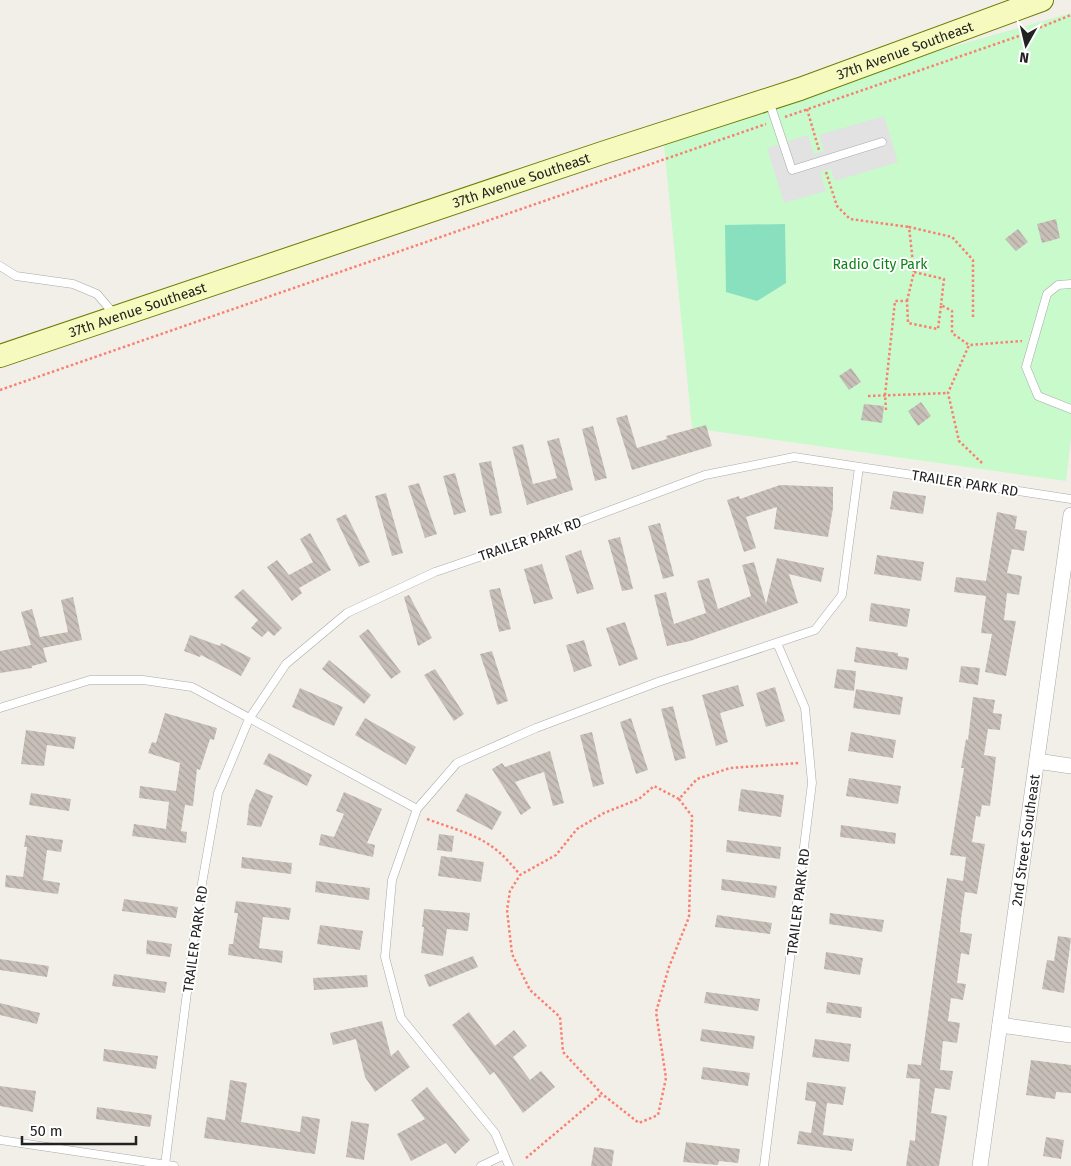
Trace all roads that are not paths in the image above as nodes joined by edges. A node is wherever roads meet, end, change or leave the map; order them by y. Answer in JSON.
{"nodes":[{"id":1,"x":1042,"y":0,"type":"edge"},
{"id":2,"x":768,"y":99,"type":"junction"},
{"id":3,"x":882,"y":142,"type":"dead end"},
{"id":4,"x":0,"y":266,"type":"edge"},
{"id":5,"x":1071,"y":284,"type":"edge"},
{"id":6,"x":116,"y":317,"type":"junction"},
{"id":7,"x":0,"y":356,"type":"edge"},
{"id":8,"x":1071,"y":409,"type":"edge"},
{"id":9,"x":859,"y":466,"type":"junction"},
{"id":10,"x":1071,"y":499,"type":"edge"},
{"id":11,"x":1071,"y":515,"type":"edge"},
{"id":12,"x":777,"y":643,"type":"junction"},
{"id":13,"x":0,"y":708,"type":"edge"},
{"id":14,"x":249,"y":719,"type":"junction"},
{"id":15,"x":1037,"y":761,"type":"junction"},
{"id":16,"x":1071,"y":766,"type":"edge"},
{"id":17,"x":417,"y":809,"type":"junction"},
{"id":18,"x":1000,"y":1025,"type":"junction"},
{"id":19,"x":1071,"y":1034,"type":"edge"},
{"id":20,"x":0,"y":1140,"type":"edge"},
{"id":21,"x":504,"y":1155,"type":"junction"},
{"id":22,"x":169,"y":1165,"type":"edge"},
{"id":23,"x":481,"y":1166,"type":"edge"},
{"id":24,"x":509,"y":1166,"type":"edge"},
{"id":25,"x":764,"y":1166,"type":"edge"},
{"id":26,"x":980,"y":1166,"type":"edge"}],
"edges":[{"from":1,"to":2,"type":"street","name":"37th Avenue Southeast"},
{"from":2,"to":3,"type":"lane"},
{"from":2,"to":6,"type":"street","name":"37th Avenue Southeast"},
{"from":4,"to":6,"type":"lane"},
{"from":5,"to":8,"type":"lane"},
{"from":6,"to":7,"type":"street","name":"37th Avenue Southeast"},
{"from":9,"to":10,"type":"lane","name":"TRAILER PARK RD"},
{"from":9,"to":12,"type":"lane"},
{"from":9,"to":14,"type":"lane","name":"TRAILER PARK RD"},
{"from":11,"to":15,"type":"street","name":"2nd Street Southeast"},
{"from":12,"to":17,"type":"lane"},
{"from":12,"to":25,"type":"lane","name":"TRAILER PARK RD"},
{"from":13,"to":14,"type":"lane"},
{"from":14,"to":17,"type":"lane"},
{"from":14,"to":22,"type":"lane","name":"TRAILER PARK RD"},
{"from":15,"to":16,"type":"street"},
{"from":15,"to":18,"type":"street","name":"2nd Street Southeast"},
{"from":17,"to":21,"type":"lane"},
{"from":18,"to":19,"type":"street"},
{"from":18,"to":26,"type":"street","name":"2nd Street Southeast"},
{"from":20,"to":22,"type":"lane","name":"TRAILER PARK RD"},
{"from":21,"to":23,"type":"lane"},
{"from":21,"to":24,"type":"lane"}]}
